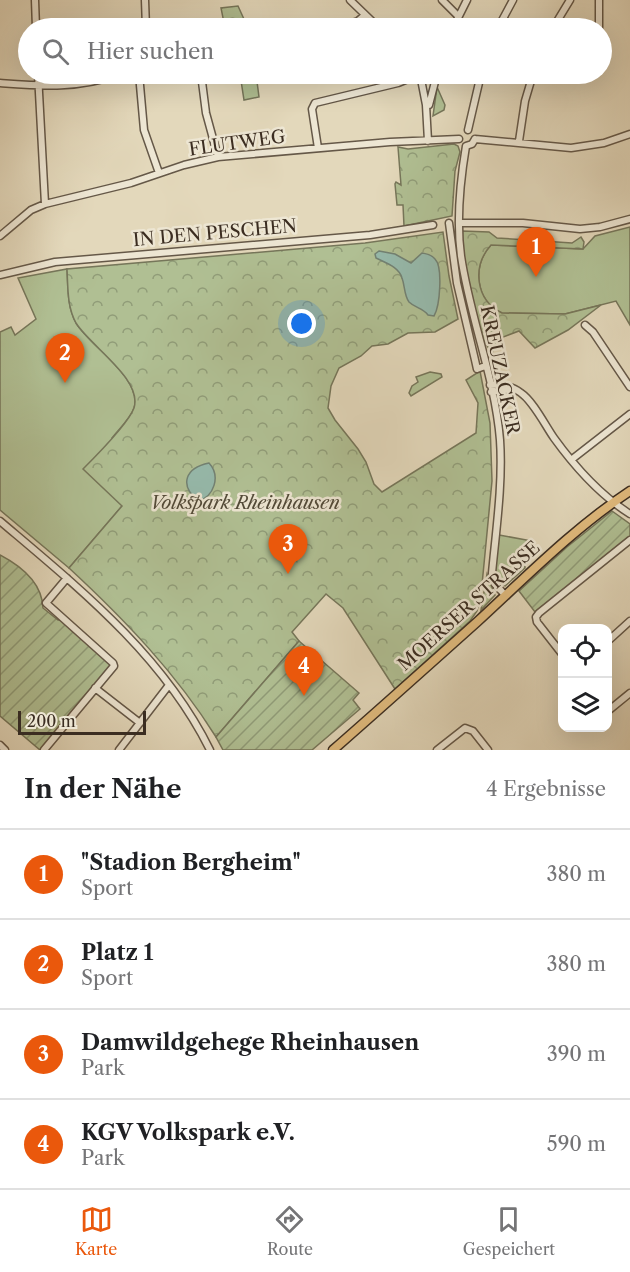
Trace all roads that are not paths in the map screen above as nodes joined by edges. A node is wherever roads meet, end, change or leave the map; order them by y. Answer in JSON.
{"nodes":[{"id":1,"x":35,"y":0,"type":"edge"},
{"id":2,"x":145,"y":0,"type":"edge"},
{"id":3,"x":350,"y":0,"type":"edge"},
{"id":4,"x":442,"y":0,"type":"edge"},
{"id":5,"x":466,"y":0,"type":"edge"},
{"id":6,"x":513,"y":0,"type":"edge"},
{"id":7,"x":570,"y":0,"type":"edge"},
{"id":8,"x":599,"y":0,"type":"edge"},
{"id":9,"x":365,"y":15,"type":"junction"},
{"id":10,"x":458,"y":16,"type":"joint"},
{"id":11,"x":36,"y":18,"type":"edge"},
{"id":12,"x":146,"y":18,"type":"edge"},
{"id":13,"x":362,"y":18,"type":"edge"},
{"id":14,"x":368,"y":18,"type":"edge"},
{"id":15,"x":503,"y":18,"type":"edge"},
{"id":16,"x":560,"y":18,"type":"edge"},
{"id":17,"x":598,"y":18,"type":"edge"},
{"id":18,"x":0,"y":83,"type":"edge"},
{"id":19,"x":84,"y":84,"type":"edge"},
{"id":20,"x":140,"y":84,"type":"edge"},
{"id":21,"x":202,"y":84,"type":"edge"},
{"id":22,"x":394,"y":84,"type":"edge"},
{"id":23,"x":422,"y":84,"type":"edge"},
{"id":24,"x":434,"y":84,"type":"edge"},
{"id":25,"x":479,"y":84,"type":"edge"},
{"id":26,"x":530,"y":84,"type":"edge"},
{"id":27,"x":39,"y":86,"type":"junction"},
{"id":28,"x":426,"y":105,"type":"junction"},
{"id":29,"x":468,"y":130,"type":"junction"},
{"id":30,"x":630,"y":134,"type":"edge"},
{"id":31,"x":459,"y":138,"type":"junction"},
{"id":32,"x":475,"y":139,"type":"junction"},
{"id":33,"x":428,"y":141,"type":"junction"},
{"id":34,"x":519,"y":141,"type":"junction"},
{"id":35,"x":466,"y":146,"type":"junction"},
{"id":36,"x":318,"y":148,"type":"junction"},
{"id":37,"x":218,"y":157,"type":"junction"},
{"id":38,"x":159,"y":173,"type":"junction"},
{"id":39,"x":45,"y":204,"type":"junction"},
{"id":40,"x":630,"y":219,"type":"edge"},
{"id":41,"x":449,"y":223,"type":"dead end"},
{"id":42,"x":459,"y":223,"type":"junction"},
{"id":43,"x":433,"y":225,"type":"dead end"},
{"id":44,"x":0,"y":236,"type":"edge"},
{"id":45,"x":0,"y":275,"type":"edge"},
{"id":46,"x":585,"y":325,"type":"dead end"},
{"id":47,"x":483,"y":358,"type":"junction"},
{"id":48,"x":475,"y":360,"type":"junction"},
{"id":49,"x":485,"y":366,"type":"junction"},
{"id":50,"x":490,"y":385,"type":"junction"},
{"id":51,"x":630,"y":387,"type":"edge"},
{"id":52,"x":515,"y":389,"type":"junction"},
{"id":53,"x":491,"y":392,"type":"junction"},
{"id":54,"x":630,"y":414,"type":"edge"},
{"id":55,"x":571,"y":460,"type":"junction"},
{"id":56,"x":630,"y":491,"type":"edge"},
{"id":57,"x":614,"y":502,"type":"junction"},
{"id":58,"x":630,"y":514,"type":"edge"},
{"id":59,"x":0,"y":520,"type":"edge"},
{"id":60,"x":630,"y":540,"type":"edge"},
{"id":61,"x":67,"y":578,"type":"junction"},
{"id":62,"x":505,"y":596,"type":"junction"},
{"id":63,"x":630,"y":621,"type":"edge"},
{"id":64,"x":612,"y":637,"type":"edge"},
{"id":65,"x":558,"y":649,"type":"edge"},
{"id":66,"x":169,"y":685,"type":"junction"},
{"id":67,"x":95,"y":688,"type":"junction"},
{"id":68,"x":630,"y":693,"type":"edge"},
{"id":69,"x":612,"y":709,"type":"edge"},
{"id":70,"x":140,"y":723,"type":"junction"},
{"id":71,"x":0,"y":746,"type":"edge"},
{"id":72,"x":5,"y":750,"type":"edge"},
{"id":73,"x":44,"y":750,"type":"edge"},
{"id":74,"x":119,"y":750,"type":"edge"},
{"id":75,"x":210,"y":750,"type":"edge"},
{"id":76,"x":333,"y":750,"type":"edge"},
{"id":77,"x":436,"y":750,"type":"edge"},
{"id":78,"x":488,"y":750,"type":"edge"}],
"edges":[{"from":1,"to":11,"type":"street"},
{"from":2,"to":12,"type":"street"},
{"from":3,"to":9,"type":"street"},
{"from":4,"to":10,"type":"street"},
{"from":5,"to":10,"type":"street"},
{"from":6,"to":15,"type":"street"},
{"from":7,"to":16,"type":"street"},
{"from":8,"to":17,"type":"street"},
{"from":9,"to":13,"type":"street"},
{"from":9,"to":14,"type":"street"},
{"from":18,"to":27,"type":"street"},
{"from":19,"to":27,"type":"street"},
{"from":20,"to":38,"type":"street"},
{"from":21,"to":37,"type":"street"},
{"from":22,"to":36,"type":"street"},
{"from":23,"to":28,"type":"street"},
{"from":24,"to":28,"type":"street"},
{"from":25,"to":29,"type":"street"},
{"from":26,"to":34,"type":"street"},
{"from":27,"to":39,"type":"street"},
{"from":28,"to":33,"type":"street"},
{"from":29,"to":31,"type":"street"},
{"from":29,"to":32,"type":"street"},
{"from":30,"to":34,"type":"street"},
{"from":31,"to":33,"type":"street","name":"FLUTWEG"},
{"from":31,"to":35,"type":"street"},
{"from":32,"to":34,"type":"street"},
{"from":32,"to":35,"type":"street"},
{"from":33,"to":36,"type":"street","name":"FLUTWEG"},
{"from":35,"to":42,"type":"street","name":"KREUZACKER"},
{"from":36,"to":37,"type":"street","name":"FLUTWEG"},
{"from":37,"to":38,"type":"street","name":"FLUTWEG"},
{"from":38,"to":39,"type":"street","name":"FLUTWEG"},
{"from":39,"to":44,"type":"street","name":"FLUTWEG"},
{"from":40,"to":42,"type":"street"},
{"from":41,"to":48,"type":"street"},
{"from":42,"to":47,"type":"street","name":"KREUZACKER"},
{"from":43,"to":45,"type":"street","name":"IN DEN PESCHEN"},
{"from":46,"to":51,"type":"street"},
{"from":47,"to":48,"type":"street"},
{"from":47,"to":49,"type":"street","name":"KREUZACKER"},
{"from":48,"to":49,"type":"street"},
{"from":49,"to":50,"type":"street","name":"KREUZACKER"},
{"from":50,"to":52,"type":"street"},
{"from":50,"to":53,"type":"street","name":"KREUZACKER"},
{"from":52,"to":53,"type":"street"},
{"from":52,"to":55,"type":"street"},
{"from":53,"to":62,"type":"street","name":"KREUZACKER"},
{"from":54,"to":55,"type":"street"},
{"from":55,"to":57,"type":"street"},
{"from":56,"to":57,"type":"main road","name":"MOERSER STRASSE"},
{"from":57,"to":58,"type":"street"},
{"from":57,"to":62,"type":"main road","name":"MOERSER STRASSE"},
{"from":59,"to":61,"type":"street"},
{"from":60,"to":65,"type":"street"},
{"from":61,"to":66,"type":"street"},
{"from":61,"to":67,"type":"street"},
{"from":62,"to":76,"type":"main road","name":"MOERSER STRASSE"},
{"from":63,"to":64,"type":"street"},
{"from":66,"to":70,"type":"street"},
{"from":66,"to":75,"type":"street"},
{"from":67,"to":70,"type":"street"},
{"from":67,"to":73,"type":"street"},
{"from":68,"to":69,"type":"street"},
{"from":70,"to":74,"type":"street"},
{"from":71,"to":72,"type":"street"},
{"from":77,"to":78,"type":"street"}]}
